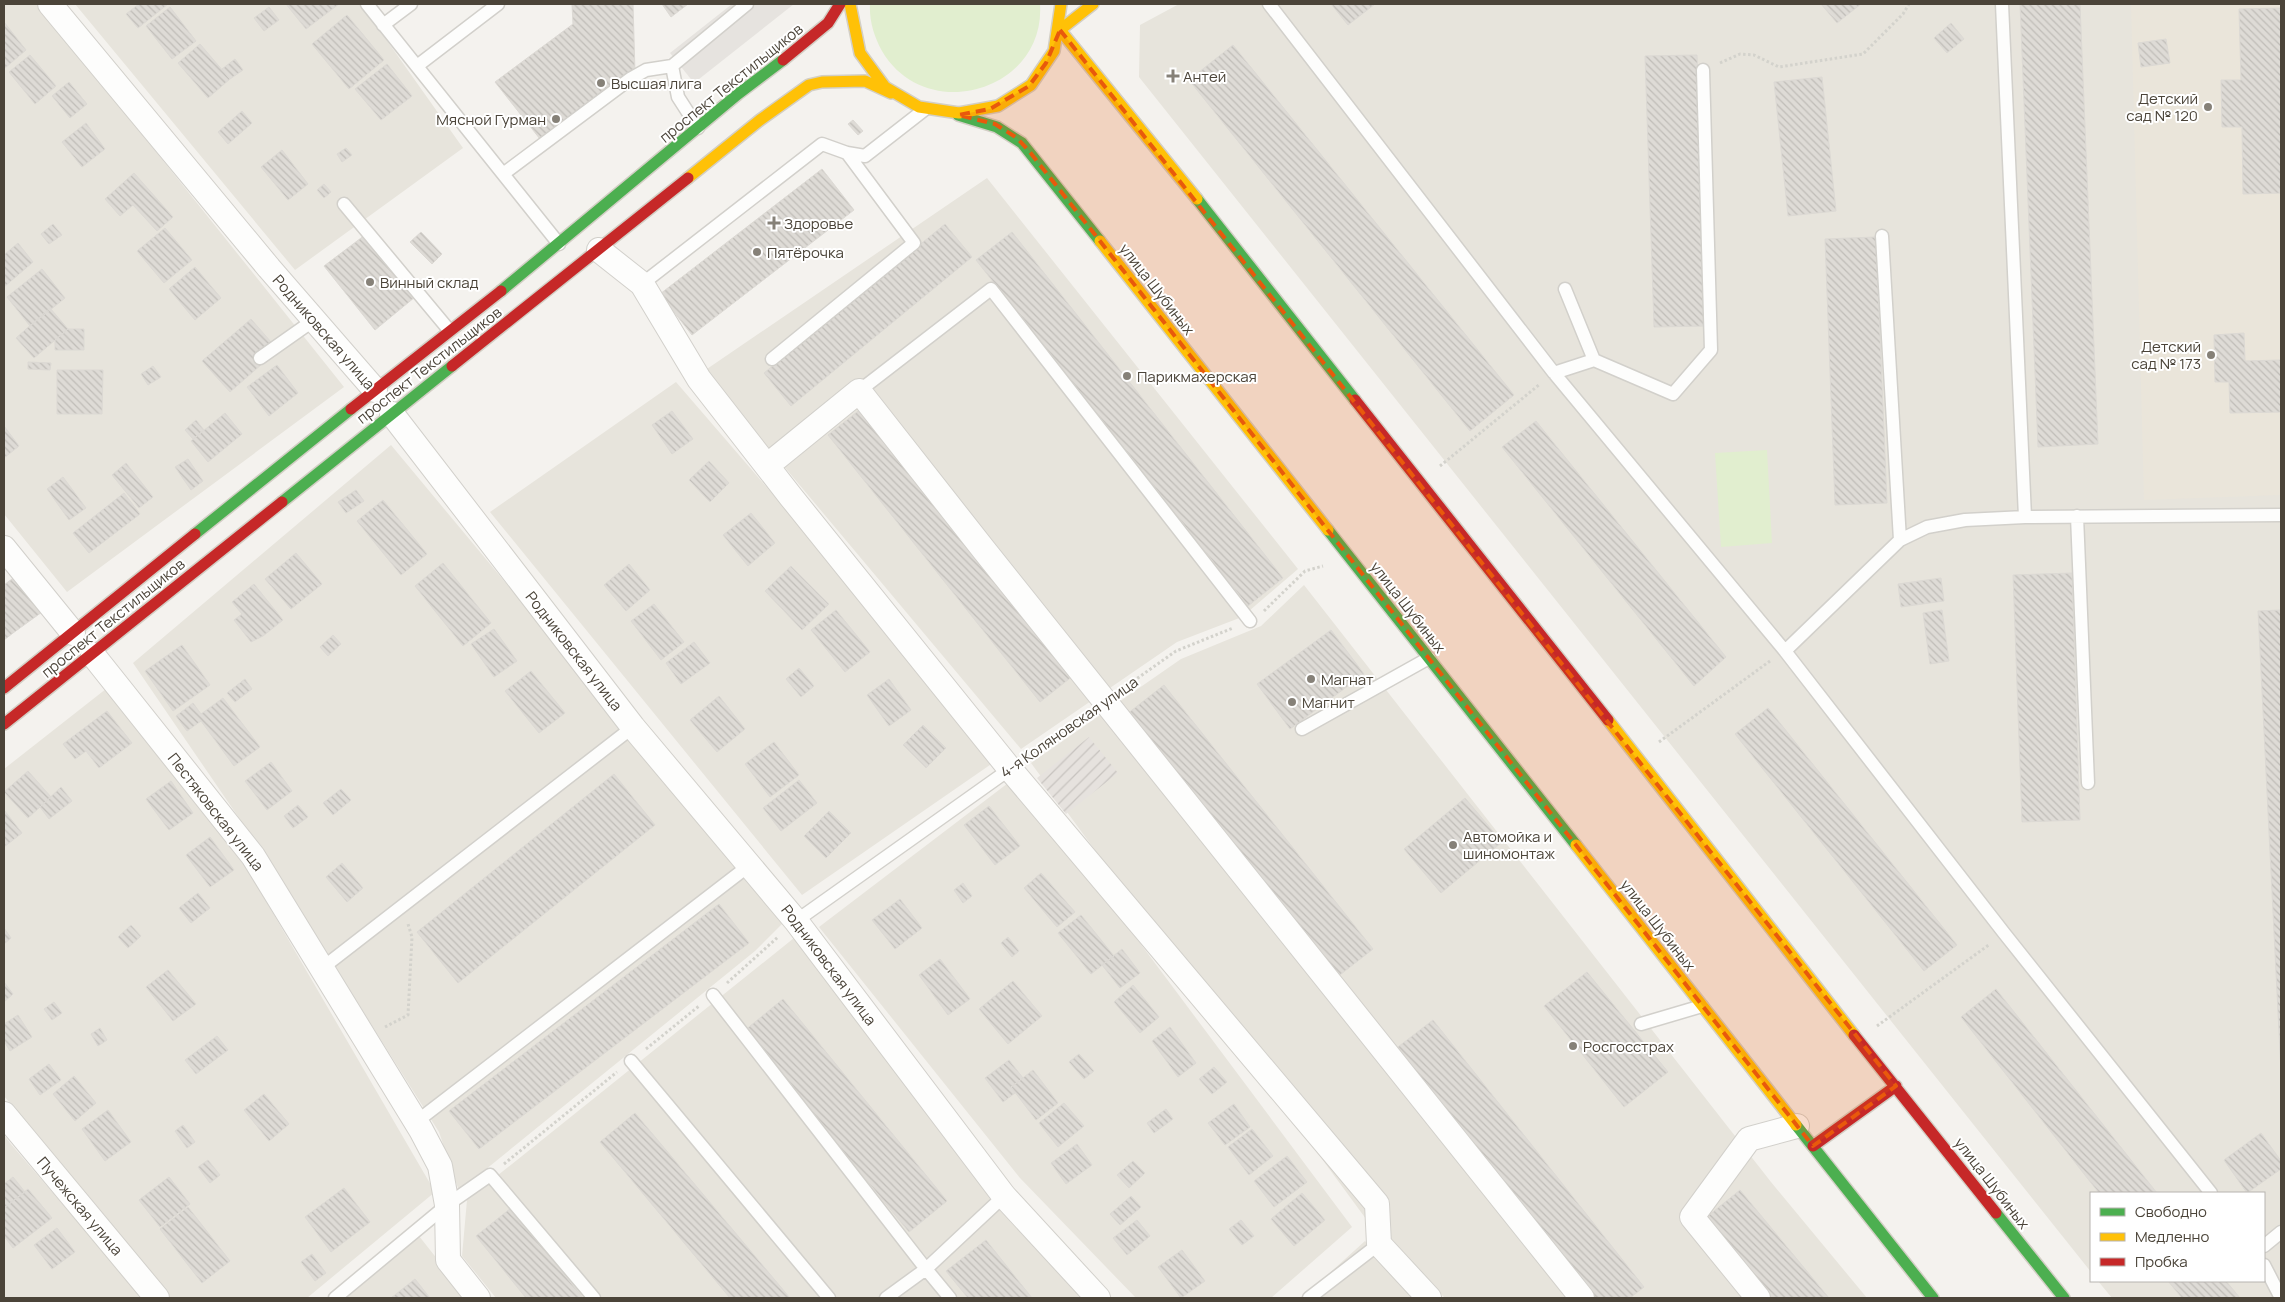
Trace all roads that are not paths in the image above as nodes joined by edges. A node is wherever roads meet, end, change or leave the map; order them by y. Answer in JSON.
{"nodes":[{"id":1,"x":50,"y":4,"type":"edge"},
{"id":2,"x":367,"y":4,"type":"edge"},
{"id":3,"x":411,"y":4,"type":"edge"},
{"id":4,"x":498,"y":4,"type":"edge"},
{"id":5,"x":747,"y":4,"type":"edge"},
{"id":6,"x":840,"y":4,"type":"edge"},
{"id":7,"x":850,"y":4,"type":"edge"},
{"id":8,"x":1061,"y":4,"type":"edge"},
{"id":9,"x":1093,"y":4,"type":"edge"},
{"id":10,"x":2002,"y":4,"type":"edge"},
{"id":11,"x":1276,"y":6,"type":"edge"},
{"id":12,"x":383,"y":25,"type":"junction"},
{"id":13,"x":1060,"y":30,"type":"junction"},
{"id":14,"x":417,"y":66,"type":"junction"},
{"id":15,"x":672,"y":66,"type":"junction"},
{"id":16,"x":1703,"y":70,"type":"road end"},
{"id":17,"x":891,"y":93,"type":"junction"},
{"id":18,"x":924,"y":110,"type":"junction"},
{"id":19,"x":958,"y":114,"type":"junction"},
{"id":20,"x":698,"y":128,"type":"junction"},
{"id":21,"x":848,"y":153,"type":"junction"},
{"id":22,"x":504,"y":174,"type":"junction"},
{"id":23,"x":344,"y":204,"type":"dead end"},
{"id":24,"x":1882,"y":236,"type":"dead end"},
{"id":25,"x":559,"y":244,"type":"junction"},
{"id":26,"x":599,"y":250,"type":"junction"},
{"id":27,"x":642,"y":284,"type":"junction"},
{"id":28,"x":1565,"y":289,"type":"dead end"},
{"id":29,"x":314,"y":320,"type":"junction"},
{"id":30,"x":449,"y":330,"type":"junction"},
{"id":31,"x":260,"y":358,"type":"dead end"},
{"id":32,"x":772,"y":359,"type":"dead end"},
{"id":33,"x":1594,"y":360,"type":"junction"},
{"id":34,"x":1554,"y":373,"type":"junction"},
{"id":35,"x":859,"y":391,"type":"junction"},
{"id":36,"x":383,"y":402,"type":"junction"},
{"id":37,"x":768,"y":465,"type":"junction"},
{"id":38,"x":2281,"y":515,"type":"edge"},
{"id":39,"x":2077,"y":516,"type":"junction"},
{"id":40,"x":2025,"y":517,"type":"junction"},
{"id":41,"x":1900,"y":540,"type":"junction"},
{"id":42,"x":4,"y":548,"type":"edge"},
{"id":43,"x":1250,"y":621,"type":"road end"},
{"id":44,"x":83,"y":644,"type":"junction"},
{"id":45,"x":1785,"y":650,"type":"junction"},
{"id":46,"x":1429,"y":658,"type":"junction"},
{"id":47,"x":4,"y":688,"type":"edge"},
{"id":48,"x":4,"y":724,"type":"edge"},
{"id":49,"x":633,"y":727,"type":"junction"},
{"id":50,"x":1302,"y":729,"type":"dead end"},
{"id":51,"x":1010,"y":769,"type":"junction"},
{"id":52,"x":2088,"y":783,"type":"dead end"},
{"id":53,"x":751,"y":864,"type":"junction"},
{"id":54,"x":796,"y":921,"type":"junction"},
{"id":55,"x":321,"y":969,"type":"junction"},
{"id":56,"x":713,"y":995,"type":"dead end"},
{"id":57,"x":1702,"y":1006,"type":"junction"},
{"id":58,"x":1641,"y":1024,"type":"dead end"},
{"id":59,"x":630,"y":1061,"type":"dead end"},
{"id":60,"x":1896,"y":1086,"type":"junction"},
{"id":61,"x":4,"y":1114,"type":"edge"},
{"id":62,"x":416,"y":1122,"type":"junction"},
{"id":63,"x":1797,"y":1126,"type":"junction"},
{"id":64,"x":1813,"y":1146,"type":"junction"},
{"id":65,"x":2210,"y":1192,"type":"edge"},
{"id":66,"x":1004,"y":1196,"type":"junction"},
{"id":67,"x":447,"y":1205,"type":"junction"},
{"id":68,"x":2281,"y":1232,"type":"edge"},
{"id":69,"x":1379,"y":1244,"type":"junction"},
{"id":70,"x":2265,"y":1245,"type":"edge"},
{"id":71,"x":2265,"y":1266,"type":"edge"},
{"id":72,"x":926,"y":1269,"type":"junction"},
{"id":73,"x":157,"y":1298,"type":"edge"},
{"id":74,"x":335,"y":1298,"type":"edge"},
{"id":75,"x":478,"y":1298,"type":"edge"},
{"id":76,"x":594,"y":1298,"type":"edge"},
{"id":77,"x":829,"y":1298,"type":"edge"},
{"id":78,"x":886,"y":1298,"type":"edge"},
{"id":79,"x":950,"y":1298,"type":"edge"},
{"id":80,"x":1098,"y":1298,"type":"edge"},
{"id":81,"x":1309,"y":1298,"type":"edge"},
{"id":82,"x":1429,"y":1298,"type":"edge"},
{"id":83,"x":1582,"y":1298,"type":"edge"},
{"id":84,"x":1758,"y":1298,"type":"edge"},
{"id":85,"x":1933,"y":1298,"type":"edge"},
{"id":86,"x":2064,"y":1298,"type":"edge"},
{"id":87,"x":2281,"y":1298,"type":"edge"}],
"edges":[{"from":1,"to":29,"type":"street","name":"Родниковская улица"},
{"from":2,"to":12,"type":"lane"},
{"from":3,"to":12,"type":"lane"},
{"from":4,"to":14,"type":"lane"},
{"from":5,"to":15,"type":"lane"},
{"from":6,"to":20,"type":"main road","name":"проспект Текстильщиков"},
{"from":7,"to":17,"type":"main road"},
{"from":8,"to":13,"type":"main road"},
{"from":9,"to":13,"type":"main road"},
{"from":10,"to":40,"type":"lane"},
{"from":11,"to":34,"type":"lane"},
{"from":12,"to":14,"type":"lane"},
{"from":13,"to":19,"type":"main road"},
{"from":13,"to":60,"type":"main road","name":"улица Шубиных"},
{"from":14,"to":22,"type":"lane"},
{"from":15,"to":20,"type":"lane"},
{"from":15,"to":22,"type":"lane"},
{"from":16,"to":33,"type":"lane"},
{"from":17,"to":18,"type":"main road","name":"проспект Текстильщиков"},
{"from":17,"to":26,"type":"main road","name":"проспект Текстильщиков"},
{"from":18,"to":19,"type":"main road"},
{"from":18,"to":21,"type":"lane"},
{"from":19,"to":46,"type":"main road","name":"улица Шубиных"},
{"from":20,"to":25,"type":"main road","name":"проспект Текстильщиков"},
{"from":21,"to":27,"type":"lane"},
{"from":21,"to":32,"type":"lane"},
{"from":22,"to":25,"type":"lane"},
{"from":23,"to":30,"type":"lane"},
{"from":24,"to":41,"type":"lane"},
{"from":25,"to":30,"type":"main road","name":"проспект Текстильщиков"},
{"from":26,"to":27,"type":"street"},
{"from":26,"to":36,"type":"main road","name":"проспект Текстильщиков"},
{"from":27,"to":37,"type":"street"},
{"from":28,"to":33,"type":"lane"},
{"from":29,"to":31,"type":"lane"},
{"from":29,"to":36,"type":"street","name":"Родниковская улица"},
{"from":30,"to":36,"type":"main road","name":"проспект Текстильщиков"},
{"from":33,"to":34,"type":"lane"},
{"from":34,"to":45,"type":"lane"},
{"from":35,"to":37,"type":"street"},
{"from":35,"to":43,"type":"lane"},
{"from":35,"to":83,"type":"street"},
{"from":36,"to":44,"type":"main road","name":"проспект Текстильщиков"},
{"from":36,"to":44,"type":"main road","name":"проспект Текстильщиков"},
{"from":36,"to":49,"type":"street","name":"Родниковская улица"},
{"from":37,"to":51,"type":"street"},
{"from":38,"to":39,"type":"lane"},
{"from":39,"to":40,"type":"lane"},
{"from":39,"to":52,"type":"lane"},
{"from":40,"to":41,"type":"lane"},
{"from":41,"to":45,"type":"lane"},
{"from":42,"to":44,"type":"street","name":"Пестяковская улица"},
{"from":44,"to":47,"type":"main road","name":"проспект Текстильщиков"},
{"from":44,"to":48,"type":"main road","name":"проспект Текстильщиков"},
{"from":44,"to":55,"type":"street","name":"Пестяковская улица"},
{"from":45,"to":65,"type":"lane"},
{"from":46,"to":50,"type":"lane"},
{"from":46,"to":57,"type":"main road","name":"улица Шубиных"},
{"from":49,"to":53,"type":"street","name":"Родниковская улица"},
{"from":49,"to":55,"type":"lane"},
{"from":51,"to":54,"type":"lane","name":"4-я Коляновская улица"},
{"from":51,"to":69,"type":"street"},
{"from":53,"to":54,"type":"street","name":"Родниковская улица"},
{"from":53,"to":62,"type":"lane"},
{"from":54,"to":66,"type":"street","name":"Родниковская улица"},
{"from":55,"to":62,"type":"street","name":"Пестяковская улица"},
{"from":56,"to":72,"type":"lane"},
{"from":57,"to":58,"type":"lane"},
{"from":57,"to":63,"type":"main road","name":"улица Шубиных"},
{"from":59,"to":77,"type":"lane"},
{"from":60,"to":64,"type":"main road"},
{"from":60,"to":86,"type":"main road","name":"улица Шубиных"},
{"from":61,"to":73,"type":"street","name":"Пучежская улица"},
{"from":62,"to":67,"type":"street","name":"Пестяковская улица"},
{"from":63,"to":64,"type":"main road","name":"улица Шубиных"},
{"from":63,"to":84,"type":"street"},
{"from":64,"to":85,"type":"main road","name":"улица Шубиных"},
{"from":66,"to":72,"type":"lane"},
{"from":66,"to":80,"type":"street","name":"Родниковская улица"},
{"from":67,"to":74,"type":"lane"},
{"from":67,"to":75,"type":"street","name":"Пестяковская улица"},
{"from":67,"to":76,"type":"lane"},
{"from":68,"to":70,"type":"lane"},
{"from":69,"to":81,"type":"lane"},
{"from":69,"to":82,"type":"street"},
{"from":71,"to":87,"type":"lane"},
{"from":72,"to":78,"type":"lane"},
{"from":72,"to":79,"type":"lane"}]}
